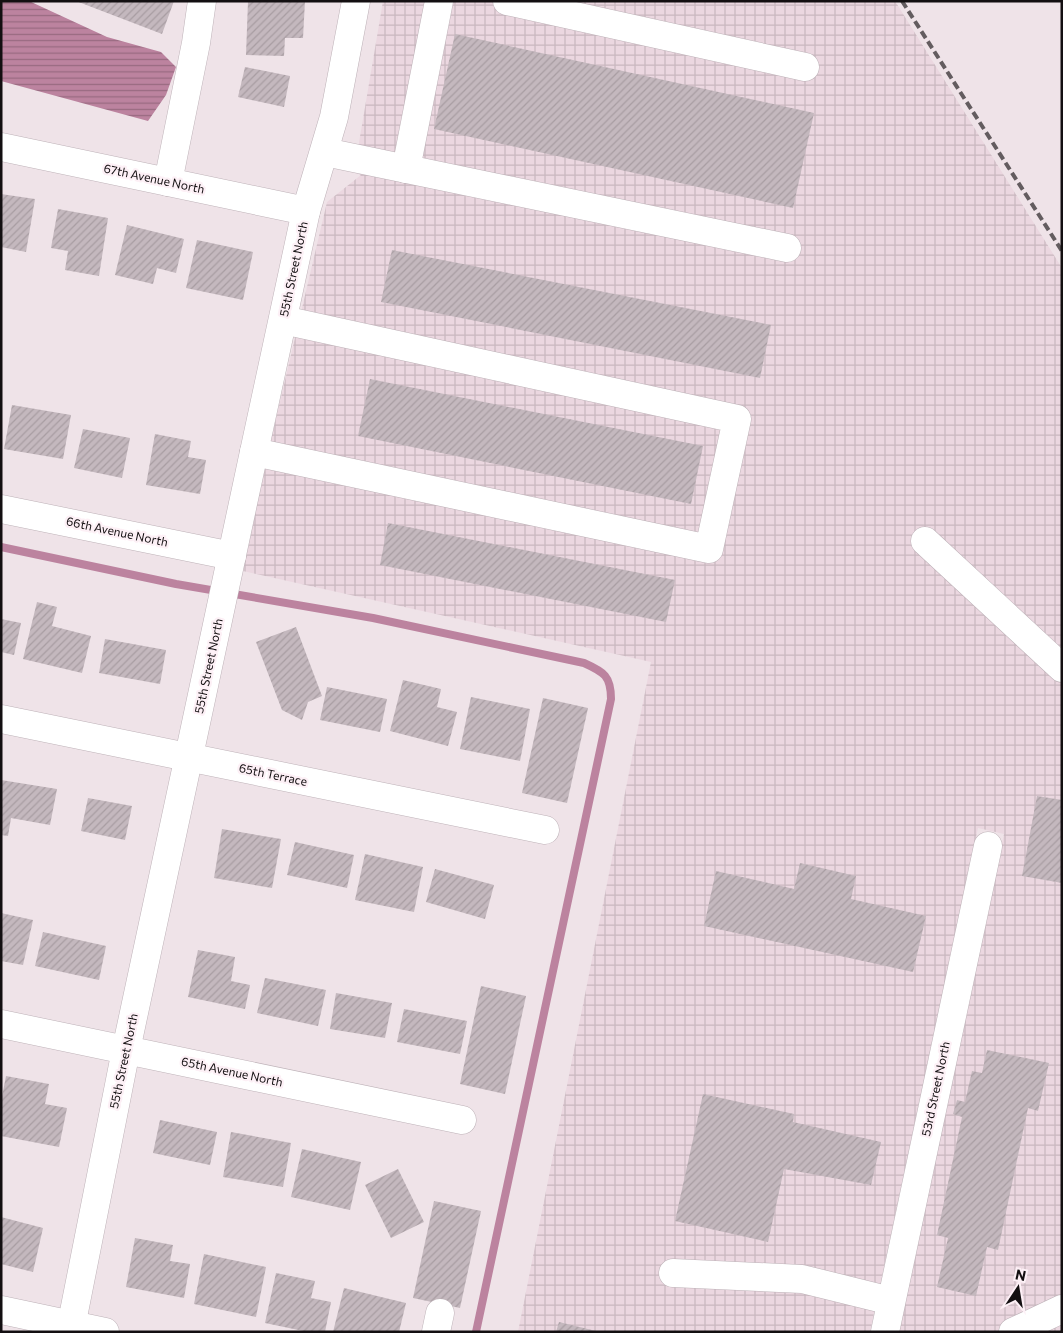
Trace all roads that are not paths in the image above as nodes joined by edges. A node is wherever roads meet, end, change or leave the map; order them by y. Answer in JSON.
{"nodes":[{"id":1,"x":202,"y":1,"type":"edge"},
{"id":2,"x":356,"y":1,"type":"edge"},
{"id":3,"x":439,"y":1,"type":"edge"},
{"id":4,"x":507,"y":1,"type":"edge"},
{"id":5,"x":805,"y":67,"type":"dead end"},
{"id":6,"x":1,"y":147,"type":"edge"},
{"id":7,"x":325,"y":152,"type":"junction"},
{"id":8,"x":406,"y":169,"type":"junction"},
{"id":9,"x":168,"y":182,"type":"junction"},
{"id":10,"x":306,"y":210,"type":"junction"},
{"id":11,"x":787,"y":248,"type":"dead end"},
{"id":12,"x":283,"y":320,"type":"junction"},
{"id":13,"x":254,"y":452,"type":"junction"},
{"id":14,"x":1,"y":509,"type":"edge"},
{"id":15,"x":925,"y":542,"type":"dead end"},
{"id":16,"x":231,"y":563,"type":"junction"},
{"id":17,"x":1062,"y":668,"type":"edge"},
{"id":18,"x":1,"y":719,"type":"edge"},
{"id":19,"x":190,"y":758,"type":"junction"},
{"id":20,"x":545,"y":830,"type":"dead end"},
{"id":21,"x":988,"y":846,"type":"dead end"},
{"id":22,"x":1,"y":1024,"type":"edge"},
{"id":23,"x":126,"y":1050,"type":"junction"},
{"id":24,"x":462,"y":1120,"type":"dead end"},
{"id":25,"x":673,"y":1273,"type":"dead end"},
{"id":26,"x":891,"y":1301,"type":"junction"},
{"id":27,"x":1062,"y":1309,"type":"edge"},
{"id":28,"x":1,"y":1310,"type":"edge"},
{"id":29,"x":71,"y":1328,"type":"edge"},
{"id":30,"x":105,"y":1332,"type":"edge"},
{"id":31,"x":885,"y":1332,"type":"edge"},
{"id":32,"x":1013,"y":1332,"type":"edge"}],
"edges":[{"from":1,"to":9,"type":"street"},
{"from":2,"to":7,"type":"street","name":"55th Street North"},
{"from":3,"to":8,"type":"street"},
{"from":4,"to":5,"type":"street"},
{"from":6,"to":9,"type":"street","name":"67th Avenue North"},
{"from":7,"to":8,"type":"street"},
{"from":7,"to":10,"type":"street","name":"55th Street North"},
{"from":8,"to":11,"type":"street"},
{"from":9,"to":10,"type":"street","name":"67th Avenue North"},
{"from":10,"to":12,"type":"street","name":"55th Street North"},
{"from":12,"to":13,"type":"street","name":"55th Street North"},
{"from":12,"to":13,"type":"street"},
{"from":13,"to":16,"type":"street","name":"55th Street North"},
{"from":14,"to":16,"type":"street","name":"66th Avenue North"},
{"from":15,"to":17,"type":"street"},
{"from":16,"to":19,"type":"street","name":"55th Street North"},
{"from":18,"to":19,"type":"street","name":"65th Terrace"},
{"from":19,"to":20,"type":"street","name":"65th Terrace"},
{"from":19,"to":23,"type":"street","name":"55th Street North"},
{"from":21,"to":26,"type":"street","name":"53rd Street North"},
{"from":22,"to":23,"type":"street","name":"65th Avenue North"},
{"from":23,"to":24,"type":"street","name":"65th Avenue North"},
{"from":23,"to":29,"type":"street","name":"55th Street North"},
{"from":25,"to":26,"type":"street"},
{"from":26,"to":31,"type":"street","name":"53rd Street North"},
{"from":27,"to":32,"type":"street"},
{"from":28,"to":29,"type":"street"},
{"from":29,"to":30,"type":"street"}]}
